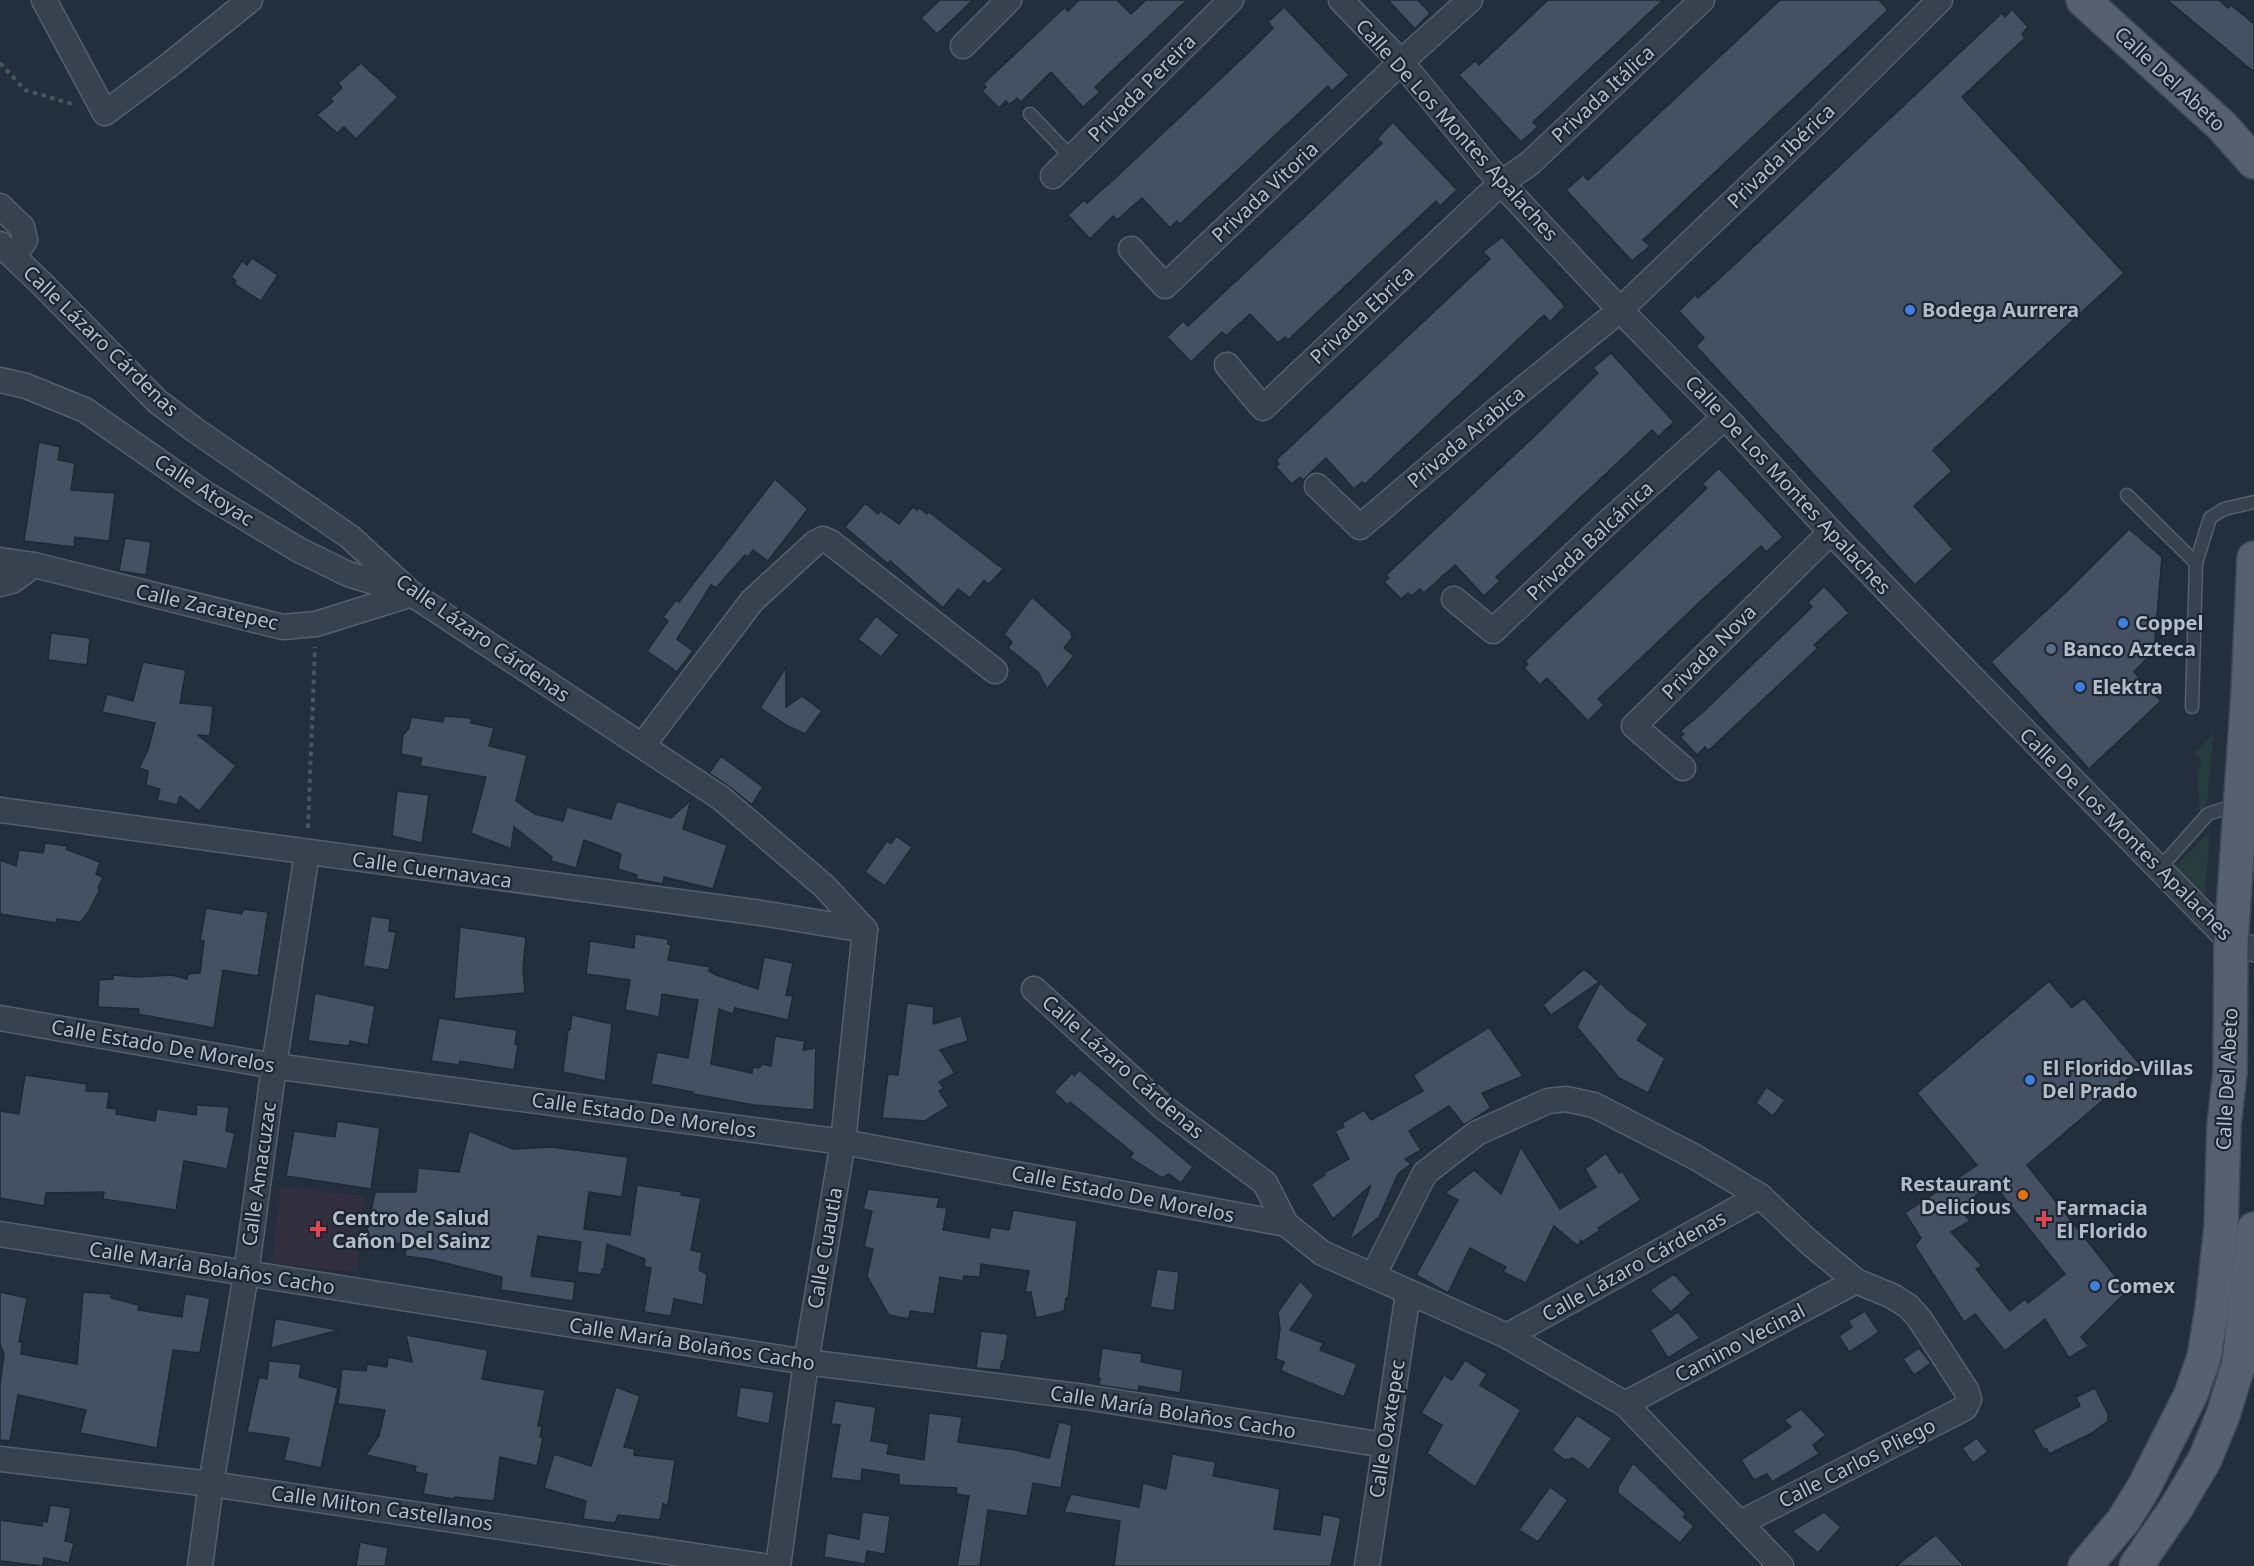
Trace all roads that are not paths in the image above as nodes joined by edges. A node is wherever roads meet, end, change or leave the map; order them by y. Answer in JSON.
{"nodes":[{"id":1,"x":44,"y":0,"type":"edge"},
{"id":2,"x":1231,"y":0,"type":"edge"},
{"id":3,"x":1341,"y":0,"type":"edge"},
{"id":4,"x":1470,"y":0,"type":"edge"},
{"id":5,"x":1702,"y":0,"type":"edge"},
{"id":6,"x":1940,"y":0,"type":"edge"},
{"id":7,"x":2083,"y":0,"type":"edge"},
{"id":8,"x":1001,"y":3,"type":"edge"},
{"id":9,"x":239,"y":4,"type":"edge"},
{"id":10,"x":963,"y":46,"type":"dead end"},
{"id":11,"x":1401,"y":62,"type":"junction"},
{"id":12,"x":1030,"y":114,"type":"dead end"},
{"id":13,"x":1072,"y":158,"type":"junction"},
{"id":14,"x":2254,"y":162,"type":"edge"},
{"id":15,"x":1053,"y":176,"type":"dead end"},
{"id":16,"x":1501,"y":183,"type":"junction"},
{"id":17,"x":0,"y":206,"type":"edge"},
{"id":18,"x":1131,"y":249,"type":"dead end"},
{"id":19,"x":7,"y":250,"type":"edge"},
{"id":20,"x":1620,"y":310,"type":"junction"},
{"id":21,"x":1227,"y":365,"type":"dead end"},
{"id":22,"x":0,"y":380,"type":"edge"},
{"id":23,"x":1725,"y":417,"type":"junction"},
{"id":24,"x":1317,"y":486,"type":"dead end"},
{"id":25,"x":2127,"y":495,"type":"dead end"},
{"id":26,"x":2254,"y":502,"type":"edge"},
{"id":27,"x":1831,"y":532,"type":"junction"},
{"id":28,"x":2254,"y":558,"type":"edge"},
{"id":29,"x":0,"y":560,"type":"edge"},
{"id":30,"x":2196,"y":563,"type":"junction"},
{"id":31,"x":34,"y":565,"type":"junction"},
{"id":32,"x":0,"y":584,"type":"edge"},
{"id":33,"x":412,"y":594,"type":"junction"},
{"id":34,"x":1454,"y":599,"type":"dead end"},
{"id":35,"x":996,"y":670,"type":"dead end"},
{"id":36,"x":2192,"y":707,"type":"dead end"},
{"id":37,"x":642,"y":746,"type":"junction"},
{"id":38,"x":1683,"y":768,"type":"dead end"},
{"id":39,"x":2240,"y":809,"type":"junction"},
{"id":40,"x":0,"y":810,"type":"edge"},
{"id":41,"x":307,"y":853,"type":"junction"},
{"id":42,"x":2159,"y":869,"type":"junction"},
{"id":43,"x":865,"y":930,"type":"junction"},
{"id":44,"x":2242,"y":946,"type":"edge"},
{"id":45,"x":1034,"y":989,"type":"dead end"},
{"id":46,"x":0,"y":1018,"type":"edge"},
{"id":47,"x":273,"y":1066,"type":"junction"},
{"id":48,"x":843,"y":1142,"type":"junction"},
{"id":49,"x":1760,"y":1196,"type":"junction"},
{"id":50,"x":1286,"y":1224,"type":"junction"},
{"id":51,"x":2254,"y":1229,"type":"edge"},
{"id":52,"x":0,"y":1234,"type":"edge"},
{"id":53,"x":246,"y":1274,"type":"junction"},
{"id":54,"x":1373,"y":1276,"type":"junction"},
{"id":55,"x":1856,"y":1281,"type":"junction"},
{"id":56,"x":1408,"y":1293,"type":"junction"},
{"id":57,"x":1507,"y":1336,"type":"junction"},
{"id":58,"x":806,"y":1362,"type":"junction"},
{"id":59,"x":1625,"y":1404,"type":"junction"},
{"id":60,"x":1384,"y":1445,"type":"junction"},
{"id":61,"x":0,"y":1459,"type":"edge"},
{"id":62,"x":211,"y":1484,"type":"junction"},
{"id":63,"x":1740,"y":1523,"type":"junction"},
{"id":64,"x":200,"y":1566,"type":"edge"},
{"id":65,"x":763,"y":1566,"type":"edge"},
{"id":66,"x":778,"y":1566,"type":"edge"},
{"id":67,"x":1367,"y":1566,"type":"edge"},
{"id":68,"x":1781,"y":1566,"type":"edge"},
{"id":69,"x":2085,"y":1566,"type":"edge"},
{"id":70,"x":2136,"y":1566,"type":"edge"}],
"edges":[{"from":1,"to":9,"type":"street"},
{"from":2,"to":13,"type":"street","name":"Privada Pereira"},
{"from":3,"to":11,"type":"street","name":"Calle De Los Montes Apalaches"},
{"from":4,"to":11,"type":"street"},
{"from":5,"to":16,"type":"street","name":"Privada Itálica"},
{"from":6,"to":20,"type":"street","name":"Privada Ibérica"},
{"from":7,"to":14,"type":"main road","name":"Calle Del Abeto"},
{"from":8,"to":10,"type":"street"},
{"from":11,"to":16,"type":"street","name":"Calle De Los Montes Apalaches"},
{"from":11,"to":18,"type":"street","name":"Privada Vitoria"},
{"from":12,"to":13,"type":"lane"},
{"from":13,"to":15,"type":"street","name":"Privada Pereira"},
{"from":16,"to":20,"type":"street","name":"Calle De Los Montes Apalaches"},
{"from":16,"to":21,"type":"street","name":"Privada Ebrica"},
{"from":17,"to":19,"type":"street"},
{"from":19,"to":33,"type":"street","name":"Calle Lázaro Cárdenas"},
{"from":20,"to":23,"type":"street","name":"Calle De Los Montes Apalaches"},
{"from":20,"to":24,"type":"street","name":"Privada Arabica"},
{"from":22,"to":33,"type":"street","name":"Calle Atoyac"},
{"from":23,"to":27,"type":"street","name":"Calle De Los Montes Apalaches"},
{"from":23,"to":34,"type":"street","name":"Privada Balcánica"},
{"from":25,"to":30,"type":"lane"},
{"from":26,"to":30,"type":"lane"},
{"from":27,"to":38,"type":"street","name":"Privada Nova"},
{"from":27,"to":42,"type":"street","name":"Calle De Los Montes Apalaches"},
{"from":28,"to":39,"type":"main road","name":"Calle Del Abeto"},
{"from":29,"to":31,"type":"street","name":"Calle Zacatepec"},
{"from":30,"to":36,"type":"lane"},
{"from":31,"to":32,"type":"street"},
{"from":31,"to":33,"type":"street","name":"Calle Zacatepec"},
{"from":33,"to":37,"type":"street","name":"Calle Lázaro Cárdenas"},
{"from":35,"to":37,"type":"street"},
{"from":37,"to":43,"type":"street","name":"Calle Lázaro Cárdenas"},
{"from":39,"to":42,"type":"lane"},
{"from":39,"to":44,"type":"main road","name":"Calle Del Abeto"},
{"from":40,"to":41,"type":"street","name":"Calle Cuernavaca"},
{"from":41,"to":43,"type":"street","name":"Calle Cuernavaca"},
{"from":41,"to":47,"type":"street","name":"Calle Amacuzac"},
{"from":42,"to":44,"type":"street","name":"Calle De Los Montes Apalaches"},
{"from":43,"to":48,"type":"street","name":"Calle Cuautla"},
{"from":44,"to":69,"type":"main road","name":"Calle Del Abeto"},
{"from":45,"to":50,"type":"street","name":"Calle Lázaro Cárdenas"},
{"from":46,"to":47,"type":"street","name":"Calle Estado De Morelos"},
{"from":47,"to":48,"type":"street","name":"Calle Estado De Morelos"},
{"from":47,"to":53,"type":"street","name":"Calle Amacuzac"},
{"from":48,"to":50,"type":"street","name":"Calle Estado De Morelos"},
{"from":48,"to":58,"type":"street","name":"Calle Cuautla"},
{"from":49,"to":54,"type":"street"},
{"from":49,"to":55,"type":"street"},
{"from":49,"to":57,"type":"street","name":"Calle Lázaro Cárdenas"},
{"from":50,"to":54,"type":"street","name":"Calle Lázaro Cárdenas"},
{"from":51,"to":70,"type":"main road"},
{"from":52,"to":53,"type":"street","name":"Calle María Bolaños Cacho"},
{"from":53,"to":58,"type":"street","name":"Calle María Bolaños Cacho"},
{"from":53,"to":62,"type":"street","name":"Calle Amacuzac"},
{"from":54,"to":56,"type":"street","name":"Calle Lázaro Cárdenas"},
{"from":55,"to":59,"type":"street","name":"Camino Vecinal"},
{"from":55,"to":63,"type":"street","name":"Calle Carlos Pliego"},
{"from":56,"to":57,"type":"street","name":"Calle Lázaro Cárdenas"},
{"from":56,"to":60,"type":"street","name":"Calle Oaxtepec"},
{"from":57,"to":59,"type":"street","name":"Calle Lázaro Cárdenas"},
{"from":58,"to":60,"type":"street","name":"Calle María Bolaños Cacho"},
{"from":58,"to":66,"type":"street","name":"Calle Cuautla"},
{"from":59,"to":63,"type":"street","name":"Calle Lázaro Cárdenas"},
{"from":60,"to":67,"type":"street","name":"Calle Oaxtepec"},
{"from":61,"to":62,"type":"street","name":"Calle Milton Castellanos"},
{"from":62,"to":64,"type":"street","name":"Calle Amacuzac"},
{"from":62,"to":65,"type":"street","name":"Calle Milton Castellanos"},
{"from":63,"to":68,"type":"street","name":"Calle Lázaro Cárdenas"}]}
